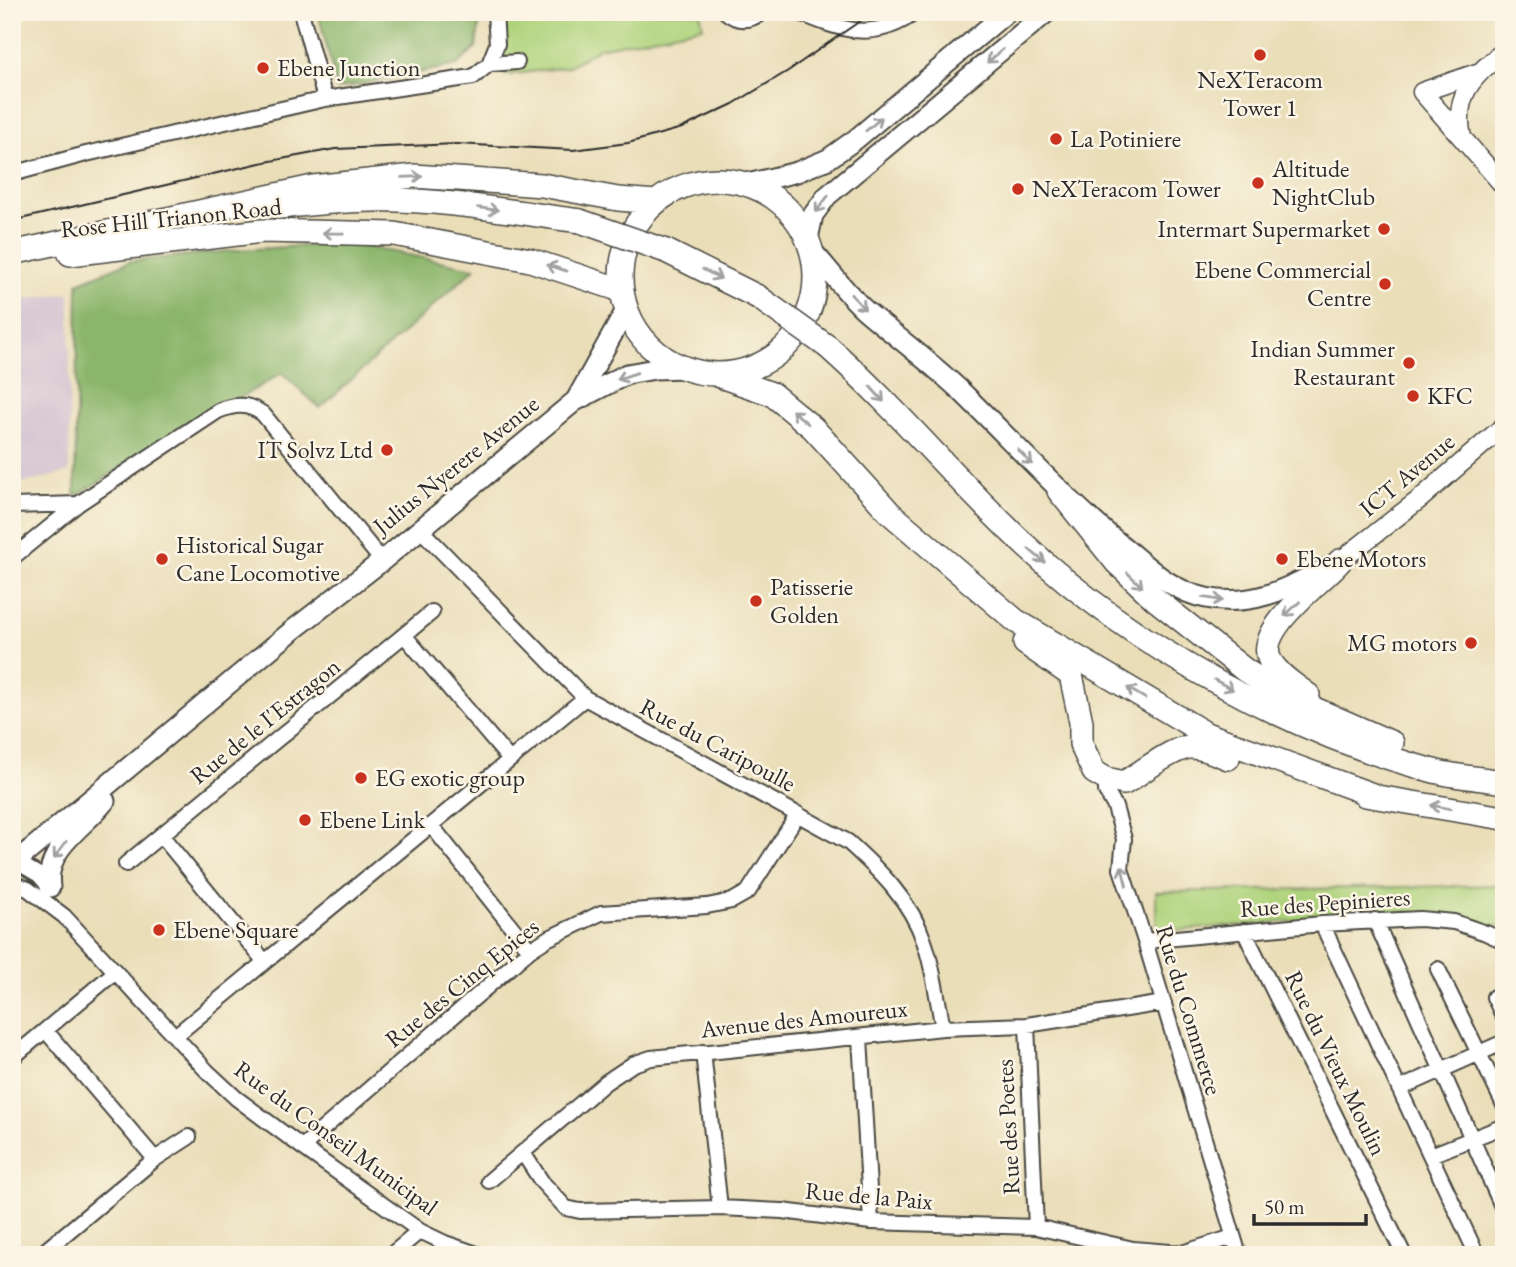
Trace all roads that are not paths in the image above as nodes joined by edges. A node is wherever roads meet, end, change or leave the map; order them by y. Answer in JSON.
{"nodes":[{"id":1,"x":301,"y":12,"type":"edge"},
{"id":2,"x":495,"y":12,"type":"edge"},
{"id":3,"x":726,"y":12,"type":"edge"},
{"id":4,"x":763,"y":12,"type":"edge"},
{"id":5,"x":797,"y":12,"type":"edge"},
{"id":6,"x":916,"y":12,"type":"edge"},
{"id":7,"x":1007,"y":12,"type":"edge"},
{"id":8,"x":1047,"y":12,"type":"edge"},
{"id":9,"x":1504,"y":51,"type":"edge"},
{"id":10,"x":517,"y":62,"type":"dead end"},
{"id":11,"x":489,"y":64,"type":"junction"},
{"id":12,"x":1477,"y":73,"type":"junction"},
{"id":13,"x":325,"y":99,"type":"junction"},
{"id":14,"x":1462,"y":140,"type":"junction"},
{"id":15,"x":12,"y":174,"type":"edge"},
{"id":16,"x":748,"y":184,"type":"junction"},
{"id":17,"x":1504,"y":186,"type":"edge"},
{"id":18,"x":656,"y":202,"type":"junction"},
{"id":19,"x":152,"y":221,"type":"junction"},
{"id":20,"x":811,"y":246,"type":"junction"},
{"id":21,"x":12,"y":253,"type":"edge"},
{"id":22,"x":12,"y":261,"type":"edge"},
{"id":23,"x":624,"y":300,"type":"junction"},
{"id":24,"x":684,"y":368,"type":"junction"},
{"id":25,"x":717,"y":374,"type":"junction"},
{"id":26,"x":575,"y":401,"type":"junction"},
{"id":27,"x":1504,"y":426,"type":"edge"},
{"id":28,"x":1059,"y":491,"type":"junction"},
{"id":29,"x":78,"y":504,"type":"junction"},
{"id":30,"x":12,"y":506,"type":"edge"},
{"id":31,"x":890,"y":513,"type":"junction"},
{"id":32,"x":420,"y":529,"type":"junction"},
{"id":33,"x":12,"y":558,"type":"edge"},
{"id":34,"x":382,"y":561,"type":"junction"},
{"id":35,"x":1340,"y":561,"type":"junction"},
{"id":36,"x":432,"y":612,"type":"dead end"},
{"id":37,"x":404,"y":635,"type":"junction"},
{"id":38,"x":585,"y":698,"type":"junction"},
{"id":39,"x":1406,"y":748,"type":"junction"},
{"id":40,"x":139,"y":758,"type":"junction"},
{"id":41,"x":510,"y":760,"type":"junction"},
{"id":42,"x":1504,"y":774,"type":"edge"},
{"id":43,"x":1106,"y":779,"type":"junction"},
{"id":44,"x":1504,"y":782,"type":"edge"},
{"id":45,"x":1378,"y":797,"type":"junction"},
{"id":46,"x":798,"y":814,"type":"junction"},
{"id":47,"x":1504,"y":818,"type":"edge"},
{"id":48,"x":431,"y":825,"type":"junction"},
{"id":49,"x":161,"y":835,"type":"junction"},
{"id":50,"x":14,"y":862,"type":"edge"},
{"id":51,"x":126,"y":864,"type":"dead end"},
{"id":52,"x":12,"y":883,"type":"edge"},
{"id":53,"x":50,"y":887,"type":"junction"},
{"id":54,"x":64,"y":916,"type":"junction"},
{"id":55,"x":1375,"y":920,"type":"junction"},
{"id":56,"x":1322,"y":924,"type":"junction"},
{"id":57,"x":1244,"y":930,"type":"junction"},
{"id":58,"x":1145,"y":941,"type":"junction"},
{"id":59,"x":1504,"y":941,"type":"edge"},
{"id":60,"x":530,"y":950,"type":"junction"},
{"id":61,"x":265,"y":962,"type":"junction"},
{"id":62,"x":1438,"y":969,"type":"dead end"},
{"id":63,"x":115,"y":972,"type":"junction"},
{"id":64,"x":1494,"y":998,"type":"dead end"},
{"id":65,"x":1164,"y":1003,"type":"junction"},
{"id":66,"x":1504,"y":1018,"type":"edge"},
{"id":67,"x":1027,"y":1025,"type":"junction"},
{"id":68,"x":943,"y":1028,"type":"junction"},
{"id":69,"x":46,"y":1031,"type":"junction"},
{"id":70,"x":175,"y":1036,"type":"junction"},
{"id":71,"x":860,"y":1038,"type":"junction"},
{"id":72,"x":1504,"y":1042,"type":"edge"},
{"id":73,"x":703,"y":1052,"type":"junction"},
{"id":74,"x":1479,"y":1053,"type":"junction"},
{"id":75,"x":12,"y":1058,"type":"edge"},
{"id":76,"x":1441,"y":1069,"type":"junction"},
{"id":77,"x":1399,"y":1088,"type":"junction"},
{"id":78,"x":1504,"y":1105,"type":"edge"},
{"id":79,"x":1504,"y":1126,"type":"edge"},
{"id":80,"x":189,"y":1138,"type":"dead end"},
{"id":81,"x":1472,"y":1139,"type":"junction"},
{"id":82,"x":302,"y":1147,"type":"junction"},
{"id":83,"x":523,"y":1153,"type":"junction"},
{"id":84,"x":1431,"y":1155,"type":"junction"},
{"id":85,"x":155,"y":1159,"type":"junction"},
{"id":86,"x":489,"y":1181,"type":"dead end"},
{"id":87,"x":720,"y":1208,"type":"junction"},
{"id":88,"x":1504,"y":1211,"type":"edge"},
{"id":89,"x":871,"y":1222,"type":"junction"},
{"id":90,"x":1036,"y":1227,"type":"junction"},
{"id":91,"x":420,"y":1231,"type":"junction"},
{"id":92,"x":1233,"y":1237,"type":"junction"},
{"id":93,"x":40,"y":1255,"type":"edge"},
{"id":94,"x":391,"y":1255,"type":"edge"},
{"id":95,"x":480,"y":1255,"type":"edge"},
{"id":96,"x":1238,"y":1255,"type":"edge"},
{"id":97,"x":1404,"y":1255,"type":"edge"},
{"id":98,"x":1478,"y":1255,"type":"edge"}],
"edges":[{"from":1,"to":13,"type":"street"},
{"from":2,"to":11,"type":"street"},
{"from":3,"to":4,"type":"street"},
{"from":5,"to":6,"type":"street"},
{"from":16,"to":7,"type":"main road","name":"Julius Nyerere Avenue","one_way":true},
{"from":8,"to":20,"type":"main road","name":"Julius Nyerere Avenue","one_way":true},
{"from":9,"to":12,"type":"street"},
{"from":10,"to":11,"type":"street"},
{"from":11,"to":13,"type":"street"},
{"from":12,"to":14,"type":"street"},
{"from":12,"to":14,"type":"street"},
{"from":13,"to":15,"type":"street"},
{"from":14,"to":17,"type":"street"},
{"from":16,"to":18,"type":"main road","name":"Julius Nyerere Avenue"},
{"from":16,"to":20,"type":"main road","name":"Julius Nyerere Avenue"},
{"from":19,"to":18,"type":"main road","one_way":true},
{"from":18,"to":23,"type":"main road","name":"Julius Nyerere Avenue"},
{"from":19,"to":21,"type":"main road","name":"Rose Hill Trianon Road"},
{"from":19,"to":44,"type":"main road","one_way":true,"bridge":true},
{"from":20,"to":25,"type":"main road","name":"Julius Nyerere Avenue"},
{"from":20,"to":28,"type":"main road","one_way":true},
{"from":23,"to":22,"type":"main road","name":"Rose Hill Trianon Road","one_way":true},
{"from":23,"to":24,"type":"main road","name":"Julius Nyerere Avenue"},
{"from":23,"to":26,"type":"main road","name":"Julius Nyerere Avenue"},
{"from":24,"to":25,"type":"main road","name":"Julius Nyerere Avenue"},
{"from":24,"to":26,"type":"main road","name":"Julius Nyerere Avenue","one_way":true},
{"from":31,"to":25,"type":"main road","one_way":true},
{"from":26,"to":32,"type":"main road","name":"Julius Nyerere Avenue"},
{"from":27,"to":35,"type":"street","name":"ICT Avenue"},
{"from":28,"to":35,"type":"main road","one_way":true},
{"from":28,"to":39,"type":"main road","one_way":true},
{"from":29,"to":30,"type":"street"},
{"from":29,"to":33,"type":"street"},
{"from":29,"to":34,"type":"street"},
{"from":31,"to":43,"type":"main road"},
{"from":45,"to":31,"type":"main road","one_way":true},
{"from":32,"to":34,"type":"main road","name":"Julius Nyerere Avenue"},
{"from":32,"to":38,"type":"street","name":"Rue du Caripoulle"},
{"from":34,"to":40,"type":"main road","name":"Julius Nyerere Avenue"},
{"from":35,"to":39,"type":"main road","one_way":true},
{"from":36,"to":37,"type":"street","name":"Rue de le I'Estragon"},
{"from":37,"to":41,"type":"street"},
{"from":37,"to":49,"type":"street","name":"Rue de le I'Estragon"},
{"from":38,"to":41,"type":"street"},
{"from":38,"to":46,"type":"street","name":"Rue du Caripoulle"},
{"from":39,"to":42,"type":"main road"},
{"from":40,"to":50,"type":"main road","name":"Julius Nyerere Avenue"},
{"from":40,"to":53,"type":"main road","one_way":true},
{"from":41,"to":48,"type":"street"},
{"from":43,"to":45,"type":"main road"},
{"from":58,"to":43,"type":"street","name":"Rue du Commerce","one_way":true},
{"from":47,"to":45,"type":"main road","one_way":true},
{"from":46,"to":60,"type":"street","name":"Rue des Cinq Epices"},
{"from":46,"to":68,"type":"street","name":"Rue du Caripoulle"},
{"from":48,"to":60,"type":"street"},
{"from":48,"to":61,"type":"street"},
{"from":49,"to":51,"type":"street","name":"Rue de le I'Estragon"},
{"from":49,"to":61,"type":"street"},
{"from":50,"to":53,"type":"street"},
{"from":52,"to":54,"type":"street"},
{"from":53,"to":54,"type":"street"},
{"from":54,"to":63,"type":"street","name":"Rue du Conseil Municipal"},
{"from":55,"to":56,"type":"street","name":"Rue des Pepinieres"},
{"from":55,"to":59,"type":"street","name":"Rue des Pepinieres"},
{"from":55,"to":76,"type":"street"},
{"from":56,"to":57,"type":"street","name":"Rue des Pepinieres"},
{"from":56,"to":77,"type":"street"},
{"from":57,"to":58,"type":"street","name":"Rue des Pepinieres"},
{"from":57,"to":97,"type":"street","name":"Rue du Vieux Moulin"},
{"from":58,"to":65,"type":"street","name":"Rue du Commerce"},
{"from":60,"to":82,"type":"street","name":"Rue des Cinq Epices"},
{"from":61,"to":70,"type":"street"},
{"from":62,"to":74,"type":"street"},
{"from":63,"to":69,"type":"street"},
{"from":63,"to":70,"type":"street","name":"Rue du Conseil Municipal"},
{"from":64,"to":66,"type":"street"},
{"from":65,"to":67,"type":"street","name":"Avenue des Amoureux"},
{"from":65,"to":92,"type":"street","name":"Rue du Commerce"},
{"from":67,"to":68,"type":"street","name":"Avenue des Amoureux"},
{"from":67,"to":90,"type":"street","name":"Rue des Poetes"},
{"from":68,"to":71,"type":"street","name":"Avenue des Amoureux"},
{"from":69,"to":75,"type":"street"},
{"from":69,"to":85,"type":"street"},
{"from":70,"to":82,"type":"street","name":"Rue du Conseil Municipal"},
{"from":71,"to":73,"type":"street","name":"Avenue des Amoureux"},
{"from":71,"to":89,"type":"street"},
{"from":72,"to":74,"type":"street"},
{"from":73,"to":83,"type":"street","name":"Avenue des Amoureux"},
{"from":73,"to":87,"type":"street"},
{"from":74,"to":76,"type":"street"},
{"from":74,"to":78,"type":"street"},
{"from":76,"to":77,"type":"street"},
{"from":76,"to":81,"type":"street"},
{"from":77,"to":84,"type":"street"},
{"from":79,"to":81,"type":"street"},
{"from":80,"to":85,"type":"street"},
{"from":81,"to":84,"type":"street"},
{"from":81,"to":88,"type":"street"},
{"from":82,"to":91,"type":"street","name":"Rue du Conseil Municipal"},
{"from":83,"to":86,"type":"street","name":"Avenue des Amoureux"},
{"from":83,"to":87,"type":"street","name":"Rue de la Paix"},
{"from":84,"to":98,"type":"street"},
{"from":85,"to":93,"type":"street"},
{"from":87,"to":89,"type":"street","name":"Rue de la Paix"},
{"from":89,"to":90,"type":"street","name":"Rue de la Paix"},
{"from":90,"to":92,"type":"street","name":"Rue de la Paix"},
{"from":91,"to":94,"type":"street"},
{"from":91,"to":95,"type":"street","name":"Rue du Conseil Municipal"},
{"from":92,"to":96,"type":"street","name":"Rue du Commerce"}]}
